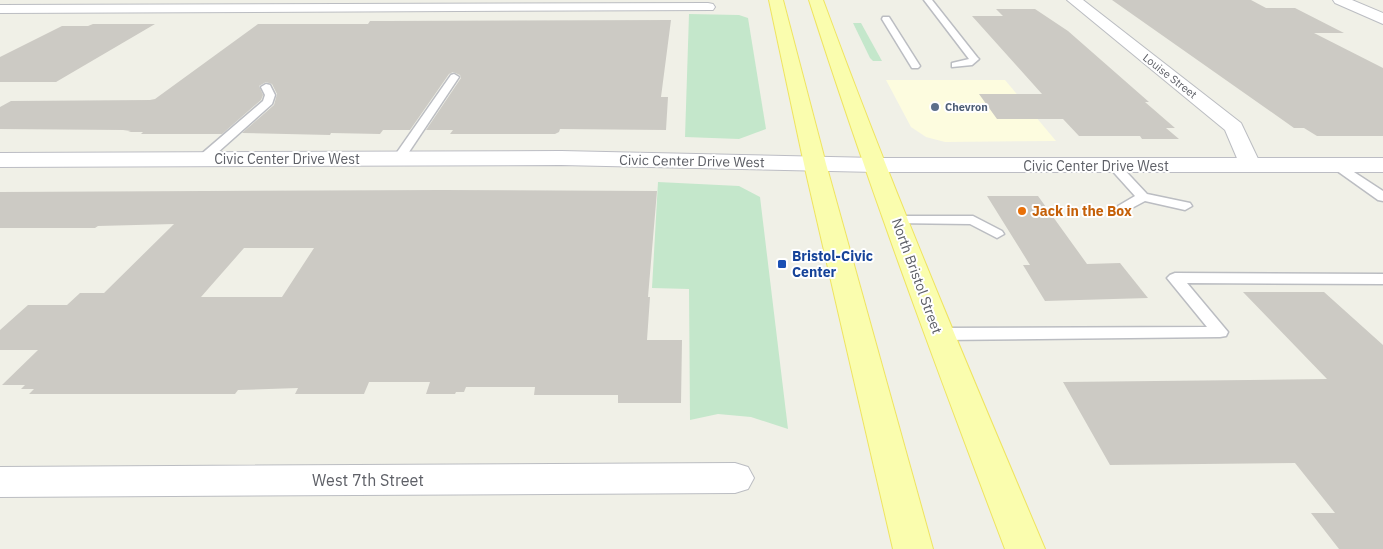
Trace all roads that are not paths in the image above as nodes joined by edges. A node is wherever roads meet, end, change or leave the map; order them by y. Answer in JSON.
{"nodes":[{"id":1,"x":39,"y":0,"type":"edge"},
{"id":2,"x":776,"y":0,"type":"edge"},
{"id":3,"x":816,"y":0,"type":"edge"},
{"id":4,"x":928,"y":0,"type":"edge"},
{"id":5,"x":1074,"y":0,"type":"edge"},
{"id":6,"x":1340,"y":0,"type":"edge"},
{"id":7,"x":708,"y":7,"type":"dead end"},
{"id":8,"x":1383,"y":7,"type":"edge"},
{"id":9,"x":1356,"y":8,"type":"junction"},
{"id":10,"x":0,"y":9,"type":"edge"},
{"id":11,"x":18,"y":9,"type":"junction"},
{"id":12,"x":0,"y":17,"type":"edge"},
{"id":13,"x":886,"y":19,"type":"dead end"},
{"id":14,"x":1383,"y":19,"type":"edge"},
{"id":15,"x":955,"y":65,"type":"dead end"},
{"id":16,"x":915,"y":66,"type":"dead end"},
{"id":17,"x":454,"y":77,"type":"dead end"},
{"id":18,"x":266,"y":87,"type":"dead end"},
{"id":19,"x":399,"y":158,"type":"junction"},
{"id":20,"x":0,"y":160,"type":"edge"},
{"id":21,"x":204,"y":160,"type":"junction"},
{"id":22,"x":815,"y":164,"type":"junction"},
{"id":23,"x":876,"y":165,"type":"junction"},
{"id":24,"x":1250,"y":165,"type":"junction"},
{"id":25,"x":1338,"y":165,"type":"junction"},
{"id":26,"x":1383,"y":165,"type":"edge"},
{"id":27,"x":1114,"y":166,"type":"junction"},
{"id":28,"x":1143,"y":197,"type":"junction"},
{"id":29,"x":1383,"y":197,"type":"edge"},
{"id":30,"x":1125,"y":206,"type":"dead end"},
{"id":31,"x":1185,"y":206,"type":"dead end"},
{"id":32,"x":897,"y":220,"type":"junction"},
{"id":33,"x":997,"y":234,"type":"dead end"},
{"id":34,"x":1383,"y":279,"type":"edge"},
{"id":35,"x":939,"y":334,"type":"junction"},
{"id":36,"x":735,"y":478,"type":"dead end"},
{"id":37,"x":0,"y":482,"type":"edge"},
{"id":38,"x":913,"y":549,"type":"edge"},
{"id":39,"x":1025,"y":549,"type":"edge"}],
"edges":[{"from":1,"to":11,"type":"street"},
{"from":2,"to":22,"type":"main road"},
{"from":3,"to":23,"type":"main road","name":"North Bristol Street"},
{"from":4,"to":15,"type":"lane"},
{"from":5,"to":24,"type":"street","name":"Louise Street"},
{"from":6,"to":9,"type":"street"},
{"from":7,"to":11,"type":"street"},
{"from":8,"to":9,"type":"street"},
{"from":9,"to":14,"type":"street"},
{"from":10,"to":11,"type":"street"},
{"from":11,"to":12,"type":"street"},
{"from":13,"to":16,"type":"lane"},
{"from":17,"to":19,"type":"lane"},
{"from":18,"to":21,"type":"lane"},
{"from":19,"to":21,"type":"street","name":"Civic Center Drive West"},
{"from":19,"to":22,"type":"street","name":"Civic Center Drive West"},
{"from":20,"to":21,"type":"street","name":"Civic Center Drive West"},
{"from":22,"to":23,"type":"street","name":"Civic Center Drive West"},
{"from":22,"to":38,"type":"main road"},
{"from":23,"to":27,"type":"street","name":"Civic Center Drive West"},
{"from":23,"to":32,"type":"main road","name":"North Bristol Street"},
{"from":24,"to":25,"type":"street","name":"Civic Center Drive West"},
{"from":24,"to":27,"type":"street","name":"Civic Center Drive West"},
{"from":25,"to":26,"type":"street","name":"Civic Center Drive West"},
{"from":25,"to":29,"type":"lane"},
{"from":27,"to":28,"type":"lane"},
{"from":28,"to":30,"type":"lane"},
{"from":28,"to":31,"type":"lane"},
{"from":32,"to":33,"type":"lane"},
{"from":32,"to":35,"type":"main road","name":"North Bristol Street"},
{"from":34,"to":35,"type":"lane"},
{"from":35,"to":39,"type":"main road","name":"North Bristol Street"},
{"from":36,"to":37,"type":"street","name":"West 7th Street"}]}
